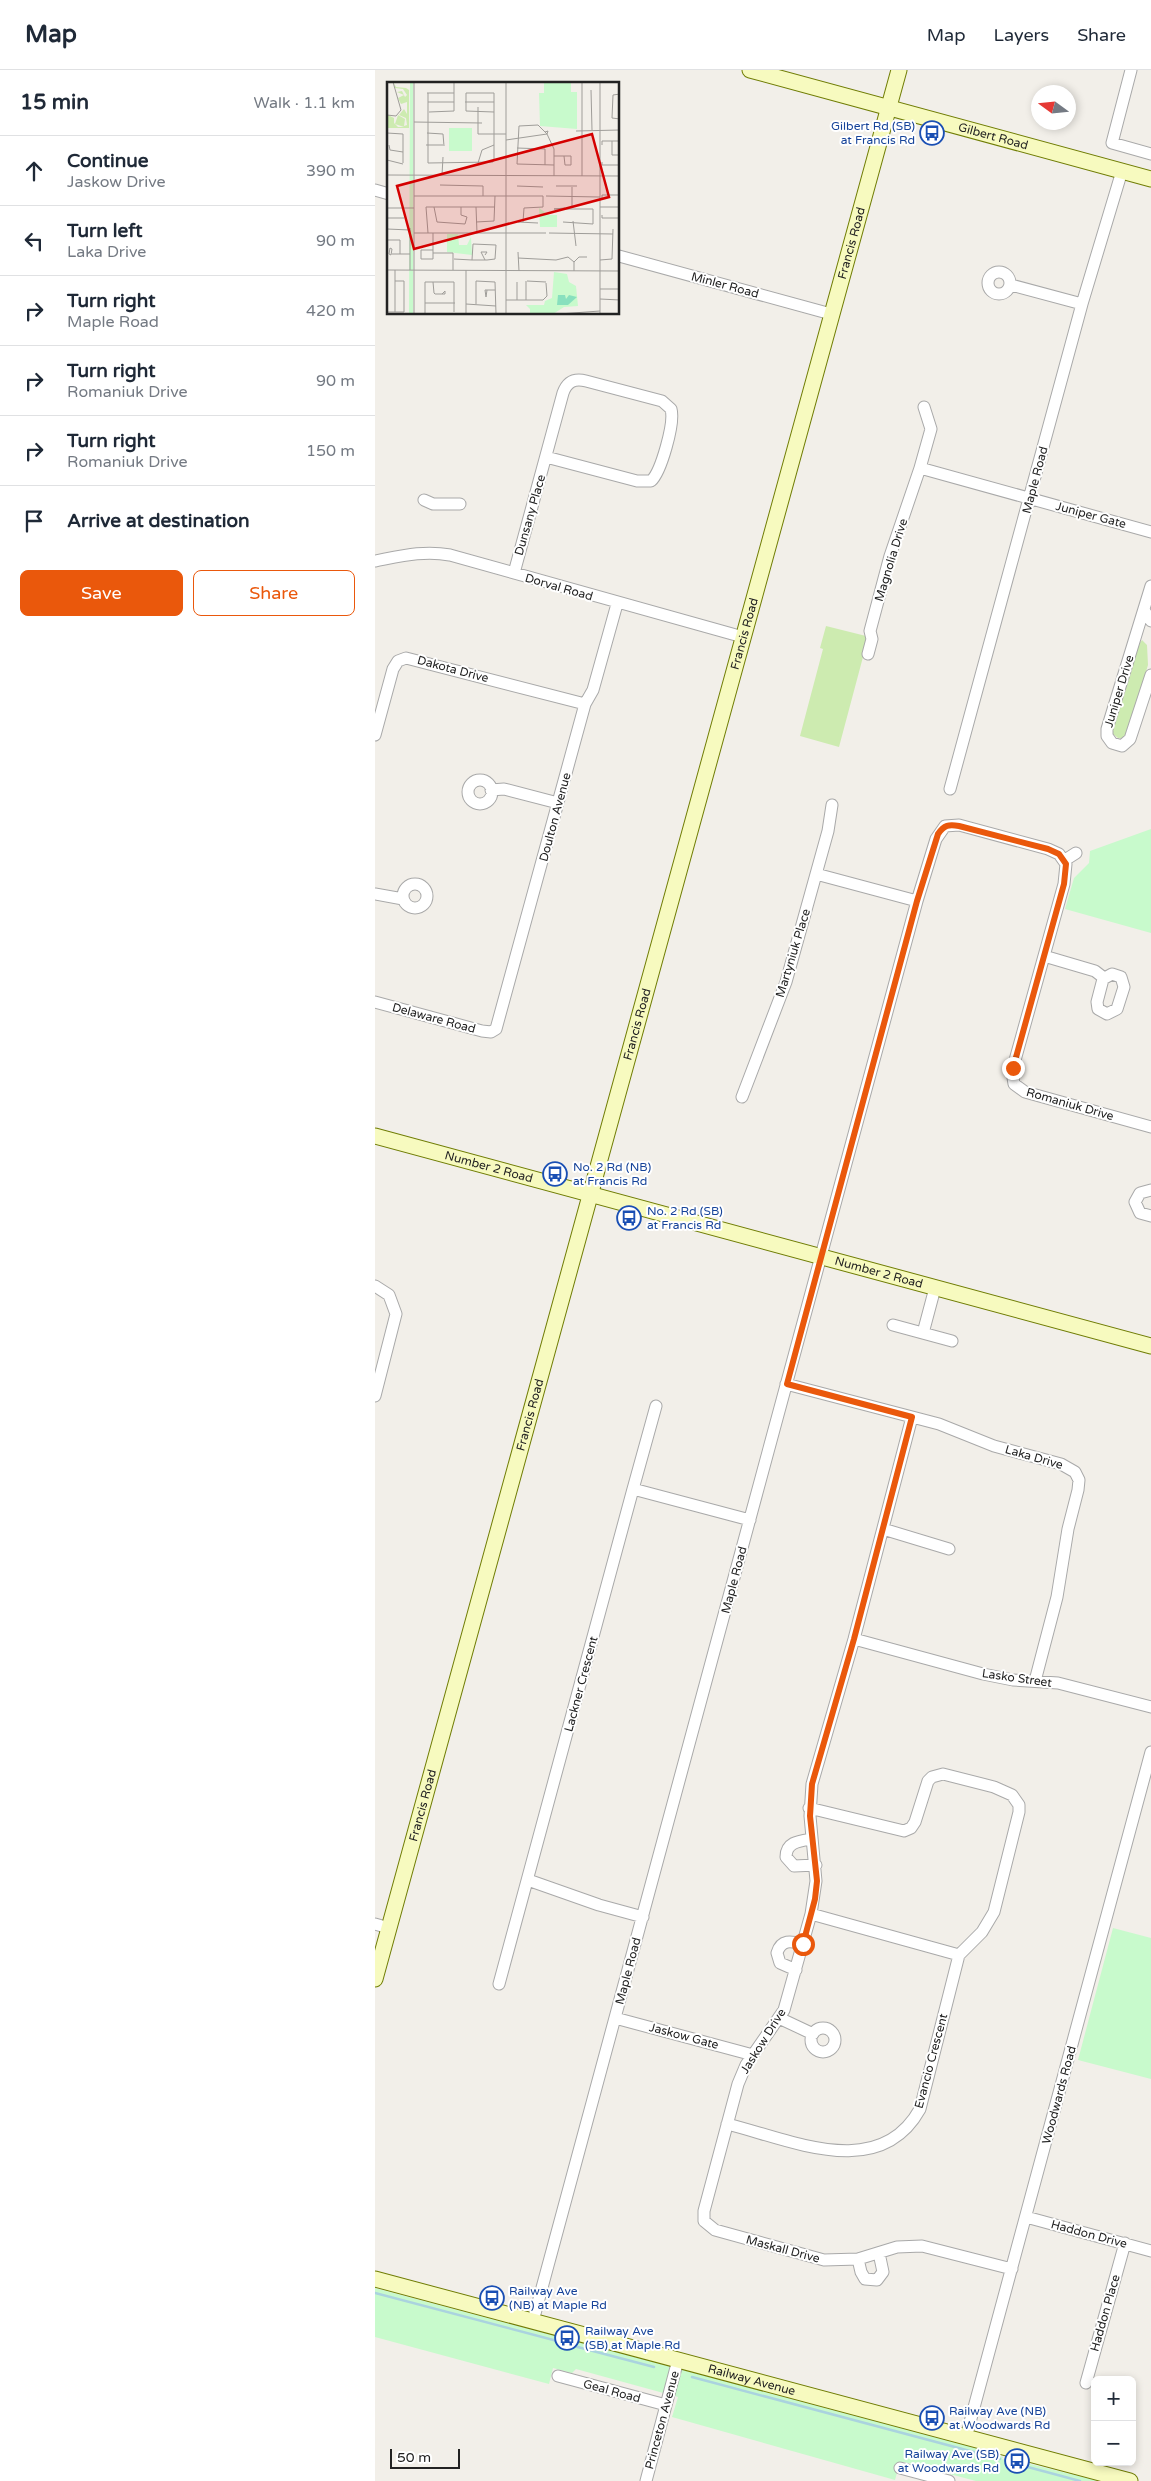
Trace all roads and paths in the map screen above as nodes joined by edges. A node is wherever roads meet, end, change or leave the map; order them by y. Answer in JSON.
{"nodes":[{"id":1,"x":750,"y":70,"type":"edge"},
{"id":2,"x":899,"y":70,"type":"edge"},
{"id":3,"x":1131,"y":70,"type":"edge"},
{"id":4,"x":889,"y":106,"type":"junction"},
{"id":5,"x":1151,"y":154,"type":"edge"},
{"id":6,"x":1122,"y":171,"type":"junction"},
{"id":7,"x":1151,"y":179,"type":"edge"},
{"id":8,"x":620,"y":256,"type":"edge"},
{"id":9,"x":1011,"y":285,"type":"dead end"},
{"id":10,"x":1082,"y":304,"type":"junction"},
{"id":11,"x":831,"y":314,"type":"junction"},
{"id":12,"x":923,"y":407,"type":"dead end"},
{"id":13,"x":546,"y":457,"type":"junction"},
{"id":14,"x":920,"y":468,"type":"junction"},
{"id":15,"x":1030,"y":498,"type":"junction"},
{"id":16,"x":424,"y":500,"type":"dead end"},
{"id":17,"x":460,"y":504,"type":"dead end"},
{"id":18,"x":1151,"y":532,"type":"edge"},
{"id":19,"x":375,"y":561,"type":"edge"},
{"id":20,"x":514,"y":573,"type":"junction"},
{"id":21,"x":1151,"y":586,"type":"edge"},
{"id":22,"x":617,"y":604,"type":"junction"},
{"id":23,"x":1144,"y":610,"type":"junction"},
{"id":24,"x":1151,"y":621,"type":"edge"},
{"id":25,"x":743,"y":637,"type":"junction"},
{"id":26,"x":867,"y":654,"type":"dead end"},
{"id":27,"x":1151,"y":674,"type":"edge"},
{"id":28,"x":585,"y":704,"type":"junction"},
{"id":29,"x":375,"y":735,"type":"edge"},
{"id":30,"x":951,"y":789,"type":"dead end"},
{"id":31,"x":491,"y":790,"type":"dead end"},
{"id":32,"x":558,"y":803,"type":"junction"},
{"id":33,"x":832,"y":805,"type":"dead end"},
{"id":34,"x":1076,"y":853,"type":"dead end"},
{"id":35,"x":1065,"y":860,"type":"junction"},
{"id":36,"x":816,"y":874,"type":"junction"},
{"id":37,"x":375,"y":894,"type":"edge"},
{"id":38,"x":403,"y":899,"type":"dead end"},
{"id":39,"x":917,"y":901,"type":"junction"},
{"id":40,"x":1044,"y":956,"type":"junction"},
{"id":41,"x":1104,"y":978,"type":"dead end"},
{"id":42,"x":375,"y":1002,"type":"edge"},
{"id":43,"x":494,"y":1031,"type":"joint"},
{"id":44,"x":742,"y":1097,"type":"dead end"},
{"id":45,"x":1151,"y":1126,"type":"edge"},
{"id":46,"x":375,"y":1136,"type":"edge"},
{"id":47,"x":1151,"y":1190,"type":"edge"},
{"id":48,"x":589,"y":1195,"type":"junction"},
{"id":49,"x":1151,"y":1216,"type":"edge"},
{"id":50,"x":820,"y":1257,"type":"junction"},
{"id":51,"x":375,"y":1286,"type":"edge"},
{"id":52,"x":935,"y":1288,"type":"junction"},
{"id":53,"x":893,"y":1325,"type":"dead end"},
{"id":54,"x":923,"y":1333,"type":"junction"},
{"id":55,"x":952,"y":1341,"type":"dead end"},
{"id":56,"x":1151,"y":1346,"type":"edge"},
{"id":57,"x":787,"y":1384,"type":"junction"},
{"id":58,"x":375,"y":1396,"type":"edge"},
{"id":59,"x":656,"y":1406,"type":"dead end"},
{"id":60,"x":912,"y":1417,"type":"junction"},
{"id":61,"x":633,"y":1489,"type":"junction"},
{"id":62,"x":750,"y":1520,"type":"junction"},
{"id":63,"x":883,"y":1529,"type":"junction"},
{"id":64,"x":949,"y":1549,"type":"dead end"},
{"id":65,"x":854,"y":1639,"type":"junction"},
{"id":66,"x":1035,"y":1681,"type":"junction"},
{"id":67,"x":1151,"y":1707,"type":"edge"},
{"id":68,"x":1151,"y":1752,"type":"edge"},
{"id":69,"x":809,"y":1808,"type":"junction"},
{"id":70,"x":812,"y":1839,"type":"junction"},
{"id":71,"x":816,"y":1865,"type":"junction"},
{"id":72,"x":527,"y":1880,"type":"junction"},
{"id":73,"x":811,"y":1914,"type":"junction"},
{"id":74,"x":643,"y":1917,"type":"junction"},
{"id":75,"x":382,"y":1926,"type":"edge"},
{"id":76,"x":803,"y":1944,"type":"junction"},
{"id":77,"x":959,"y":1955,"type":"junction"},
{"id":78,"x":796,"y":1970,"type":"junction"},
{"id":79,"x":375,"y":1979,"type":"edge"},
{"id":80,"x":499,"y":1984,"type":"dead end"},
{"id":81,"x":615,"y":2018,"type":"junction"},
{"id":82,"x":779,"y":2018,"type":"junction"},
{"id":83,"x":813,"y":2034,"type":"dead end"},
{"id":84,"x":753,"y":2055,"type":"junction"},
{"id":85,"x":727,"y":2124,"type":"junction"},
{"id":86,"x":1026,"y":2217,"type":"junction"},
{"id":87,"x":700,"y":2222,"type":"joint"},
{"id":88,"x":1125,"y":2244,"type":"junction"},
{"id":89,"x":1151,"y":2251,"type":"edge"},
{"id":90,"x":879,"y":2252,"type":"junction"},
{"id":91,"x":858,"y":2259,"type":"junction"},
{"id":92,"x":1012,"y":2269,"type":"junction"},
{"id":93,"x":375,"y":2279,"type":"edge"},
{"id":94,"x":533,"y":2321,"type":"junction"},
{"id":95,"x":678,"y":2360,"type":"junction"},
{"id":96,"x":558,"y":2376,"type":"dead end"},
{"id":97,"x":1086,"y":2383,"type":"dead end"},
{"id":98,"x":666,"y":2405,"type":"junction"},
{"id":99,"x":966,"y":2437,"type":"junction"},
{"id":100,"x":900,"y":2468,"type":"dead end"},
{"id":101,"x":917,"y":2473,"type":"junction"},
{"id":102,"x":646,"y":2481,"type":"edge"},
{"id":103,"x":906,"y":2481,"type":"edge"},
{"id":104,"x":949,"y":2481,"type":"edge"},
{"id":105,"x":1130,"y":2481,"type":"edge"}],
"edges":[{"from":1,"to":4,"type":"main road","name":"Gilbert Road"},
{"from":2,"to":4,"type":"main road","name":"Francis Road"},
{"from":3,"to":5,"type":"street"},
{"from":4,"to":6,"type":"main road","name":"Gilbert Road"},
{"from":4,"to":11,"type":"main road","name":"Francis Road"},
{"from":6,"to":7,"type":"main road","name":"Gilbert Road"},
{"from":6,"to":10,"type":"street","name":"Maple Road"},
{"from":8,"to":11,"type":"street","name":"Minler Road"},
{"from":9,"to":10,"type":"street"},
{"from":10,"to":15,"type":"street","name":"Maple Road"},
{"from":11,"to":25,"type":"main road","name":"Francis Road"},
{"from":12,"to":14,"type":"street","name":"Magnolia Drive"},
{"from":13,"to":13,"type":"street","name":"Dunsany Place"},
{"from":13,"to":20,"type":"street","name":"Dunsany Place"},
{"from":14,"to":15,"type":"street"},
{"from":14,"to":26,"type":"street","name":"Magnolia Drive"},
{"from":15,"to":18,"type":"street","name":"Juniper Gate"},
{"from":15,"to":30,"type":"street","name":"Maple Road"},
{"from":16,"to":17,"type":"street"},
{"from":19,"to":20,"type":"street","name":"Dorval Road"},
{"from":20,"to":22,"type":"street","name":"Dorval Road"},
{"from":21,"to":23,"type":"street","name":"Juniper Drive"},
{"from":22,"to":25,"type":"street","name":"Dorval Road"},
{"from":22,"to":28,"type":"street","name":"Doulton Avenue"},
{"from":23,"to":24,"type":"street"},
{"from":23,"to":27,"type":"street","name":"Juniper Drive"},
{"from":25,"to":48,"type":"main road","name":"Francis Road"},
{"from":28,"to":29,"type":"street","name":"Dakota Drive"},
{"from":28,"to":32,"type":"street","name":"Doulton Avenue"},
{"from":31,"to":32,"type":"street"},
{"from":32,"to":43,"type":"street","name":"Doulton Avenue"},
{"from":33,"to":36,"type":"street","name":"Martyniuk Place"},
{"from":34,"to":35,"type":"street"},
{"from":35,"to":39,"type":"street","name":"Maple Road"},
{"from":35,"to":40,"type":"street","name":"Romaniuk Drive"},
{"from":36,"to":39,"type":"street"},
{"from":36,"to":44,"type":"street","name":"Martyniuk Place"},
{"from":37,"to":38,"type":"street"},
{"from":39,"to":50,"type":"street","name":"Maple Road"},
{"from":40,"to":41,"type":"street"},
{"from":40,"to":45,"type":"street","name":"Romaniuk Drive"},
{"from":42,"to":43,"type":"street","name":"Delaware Road"},
{"from":46,"to":48,"type":"main road","name":"Number 2 Road"},
{"from":47,"to":49,"type":"street"},
{"from":48,"to":50,"type":"main road","name":"Number 2 Road"},
{"from":48,"to":75,"type":"main road","name":"Francis Road"},
{"from":50,"to":52,"type":"main road","name":"Number 2 Road"},
{"from":50,"to":57,"type":"street","name":"Maple Road"},
{"from":51,"to":58,"type":"street"},
{"from":52,"to":54,"type":"street"},
{"from":52,"to":56,"type":"main road","name":"Number 2 Road"},
{"from":53,"to":54,"type":"street"},
{"from":54,"to":55,"type":"street"},
{"from":57,"to":60,"type":"street","name":"Laka Drive"},
{"from":57,"to":62,"type":"street","name":"Maple Road"},
{"from":59,"to":61,"type":"street","name":"Lackner Crescent"},
{"from":60,"to":63,"type":"street","name":"Jaskow Drive"},
{"from":60,"to":66,"type":"street","name":"Laka Drive"},
{"from":61,"to":62,"type":"street"},
{"from":61,"to":72,"type":"street","name":"Lackner Crescent"},
{"from":62,"to":74,"type":"street","name":"Maple Road"},
{"from":63,"to":64,"type":"street"},
{"from":63,"to":65,"type":"street","name":"Jaskow Drive"},
{"from":65,"to":66,"type":"street","name":"Lasko Street"},
{"from":65,"to":69,"type":"street","name":"Jaskow Drive"},
{"from":66,"to":67,"type":"street","name":"Lasko Street"},
{"from":68,"to":86,"type":"street","name":"Woodwards Road"},
{"from":69,"to":70,"type":"street","name":"Jaskow Drive"},
{"from":69,"to":77,"type":"street"},
{"from":70,"to":71,"type":"street","name":"Jaskow Drive"},
{"from":70,"to":71,"type":"street"},
{"from":71,"to":73,"type":"street","name":"Jaskow Drive"},
{"from":72,"to":74,"type":"street"},
{"from":72,"to":80,"type":"street","name":"Lackner Crescent"},
{"from":73,"to":76,"type":"street","name":"Jaskow Drive"},
{"from":73,"to":77,"type":"street"},
{"from":74,"to":81,"type":"street","name":"Maple Road"},
{"from":75,"to":79,"type":"main road","name":"Francis Road"},
{"from":76,"to":78,"type":"street","name":"Jaskow Drive"},
{"from":76,"to":78,"type":"street"},
{"from":77,"to":85,"type":"street","name":"Evancio Crescent"},
{"from":78,"to":82,"type":"street","name":"Jaskow Drive"},
{"from":81,"to":84,"type":"street","name":"Jaskow Gate"},
{"from":81,"to":94,"type":"street","name":"Maple Road"},
{"from":82,"to":83,"type":"street"},
{"from":82,"to":84,"type":"street","name":"Jaskow Drive"},
{"from":84,"to":85,"type":"street","name":"Jaskow Drive"},
{"from":85,"to":87,"type":"street","name":"Jaskow Drive"},
{"from":86,"to":88,"type":"street","name":"Haddon Drive"},
{"from":86,"to":92,"type":"street","name":"Woodwards Road"},
{"from":87,"to":91,"type":"street","name":"Maskall Drive"},
{"from":88,"to":89,"type":"street","name":"Haddon Drive"},
{"from":88,"to":97,"type":"street","name":"Haddon Place"},
{"from":90,"to":91,"type":"street","name":"Maskall Drive"},
{"from":90,"to":91,"type":"street"},
{"from":90,"to":92,"type":"street","name":"Maskall Drive"},
{"from":92,"to":99,"type":"street","name":"Woodwards Road"},
{"from":93,"to":94,"type":"main road","name":"Railway Avenue"},
{"from":94,"to":95,"type":"main road","name":"Railway Avenue"},
{"from":95,"to":98,"type":"street","name":"Princeton Avenue"},
{"from":95,"to":99,"type":"main road","name":"Railway Avenue"},
{"from":96,"to":98,"type":"street","name":"Geal Road"},
{"from":98,"to":102,"type":"street","name":"Princeton Avenue"},
{"from":99,"to":105,"type":"main road","name":"Railway Avenue"},
{"from":100,"to":101,"type":"street"},
{"from":101,"to":103,"type":"street"},
{"from":101,"to":104,"type":"street"}]}
